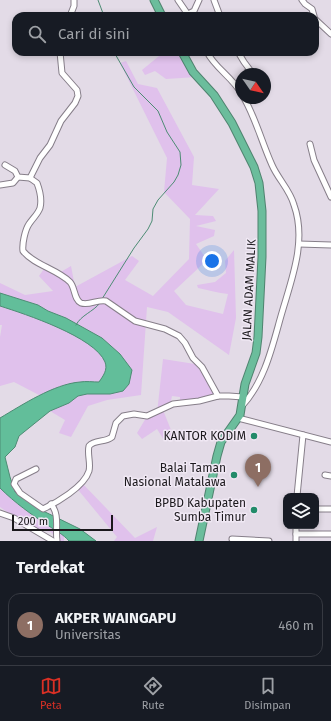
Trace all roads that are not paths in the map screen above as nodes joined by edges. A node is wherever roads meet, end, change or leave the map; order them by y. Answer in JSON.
{"nodes":[{"id":1,"x":74,"y":0,"type":"edge"},
{"id":2,"x":154,"y":0,"type":"edge"},
{"id":3,"x":178,"y":0,"type":"edge"},
{"id":4,"x":199,"y":0,"type":"edge"},
{"id":5,"x":214,"y":0,"type":"edge"},
{"id":6,"x":302,"y":0,"type":"edge"},
{"id":7,"x":72,"y":12,"type":"edge"},
{"id":8,"x":160,"y":12,"type":"edge"},
{"id":9,"x":187,"y":12,"type":"edge"},
{"id":10,"x":193,"y":12,"type":"edge"},
{"id":11,"x":218,"y":12,"type":"edge"},
{"id":12,"x":313,"y":12,"type":"edge"},
{"id":13,"x":319,"y":23,"type":"edge"},
{"id":14,"x":331,"y":34,"type":"edge"},
{"id":15,"x":60,"y":56,"type":"edge"},
{"id":16,"x":184,"y":56,"type":"edge"},
{"id":17,"x":209,"y":56,"type":"edge"},
{"id":18,"x":240,"y":56,"type":"edge"},
{"id":19,"x":248,"y":68,"type":"edge"},
{"id":20,"x":235,"y":84,"type":"edge"},
{"id":21,"x":247,"y":104,"type":"edge"},
{"id":22,"x":310,"y":144,"type":"dead end"},
{"id":23,"x":5,"y":165,"type":"dead end"},
{"id":24,"x":18,"y":177,"type":"junction"},
{"id":25,"x":30,"y":178,"type":"junction"},
{"id":26,"x":0,"y":185,"type":"edge"},
{"id":27,"x":329,"y":187,"type":"edge"},
{"id":28,"x":331,"y":197,"type":"edge"},
{"id":29,"x":299,"y":244,"type":"junction"},
{"id":30,"x":331,"y":245,"type":"edge"},
{"id":31,"x":218,"y":396,"type":"junction"},
{"id":32,"x":243,"y":398,"type":"junction"},
{"id":33,"x":241,"y":406,"type":"junction"},
{"id":34,"x":238,"y":418,"type":"junction"},
{"id":35,"x":303,"y":436,"type":"junction"},
{"id":36,"x":331,"y":442,"type":"edge"},
{"id":37,"x":36,"y":469,"type":"dead end"},
{"id":38,"x":324,"y":475,"type":"dead end"},
{"id":39,"x":331,"y":476,"type":"edge"},
{"id":40,"x":297,"y":493,"type":"edge"},
{"id":41,"x":51,"y":504,"type":"junction"},
{"id":42,"x":319,"y":509,"type":"edge"},
{"id":43,"x":331,"y":509,"type":"edge"},
{"id":44,"x":0,"y":513,"type":"edge"},
{"id":45,"x":296,"y":529,"type":"edge"},
{"id":46,"x":296,"y":534,"type":"junction"},
{"id":47,"x":331,"y":534,"type":"edge"},
{"id":48,"x":232,"y":539,"type":"dead end"},
{"id":49,"x":53,"y":541,"type":"edge"},
{"id":50,"x":57,"y":541,"type":"edge"},
{"id":51,"x":199,"y":541,"type":"edge"},
{"id":52,"x":269,"y":541,"type":"edge"},
{"id":53,"x":296,"y":541,"type":"edge"}],
"edges":[{"from":1,"to":7,"type":"street"},
{"from":2,"to":8,"type":"highway"},
{"from":3,"to":9,"type":"street"},
{"from":4,"to":10,"type":"street"},
{"from":5,"to":11,"type":"street"},
{"from":6,"to":12,"type":"street"},
{"from":13,"to":14,"type":"street"},
{"from":15,"to":25,"type":"street"},
{"from":16,"to":32,"type":"highway","name":"JALAN ADAM MALIK"},
{"from":17,"to":20,"type":"street"},
{"from":18,"to":19,"type":"street"},
{"from":21,"to":29,"type":"street"},
{"from":22,"to":27,"type":"street"},
{"from":23,"to":24,"type":"street"},
{"from":24,"to":25,"type":"street"},
{"from":24,"to":26,"type":"street"},
{"from":25,"to":31,"type":"street"},
{"from":27,"to":28,"type":"street"},
{"from":29,"to":30,"type":"street"},
{"from":29,"to":33,"type":"street"},
{"from":31,"to":32,"type":"street"},
{"from":31,"to":41,"type":"street"},
{"from":32,"to":33,"type":"highway","name":"JALAN ADAM MALIK"},
{"from":33,"to":34,"type":"highway","name":"JALAN ADAM MALIK"},
{"from":34,"to":35,"type":"street"},
{"from":34,"to":51,"type":"highway","name":"JALAN ADAM MALIK"},
{"from":35,"to":36,"type":"street"},
{"from":35,"to":40,"type":"street"},
{"from":37,"to":41,"type":"street"},
{"from":38,"to":39,"type":"street"},
{"from":41,"to":50,"type":"street"},
{"from":42,"to":43,"type":"street"},
{"from":44,"to":49,"type":"street"},
{"from":45,"to":46,"type":"street"},
{"from":46,"to":47,"type":"street"},
{"from":46,"to":53,"type":"street"},
{"from":48,"to":52,"type":"street"}]}
